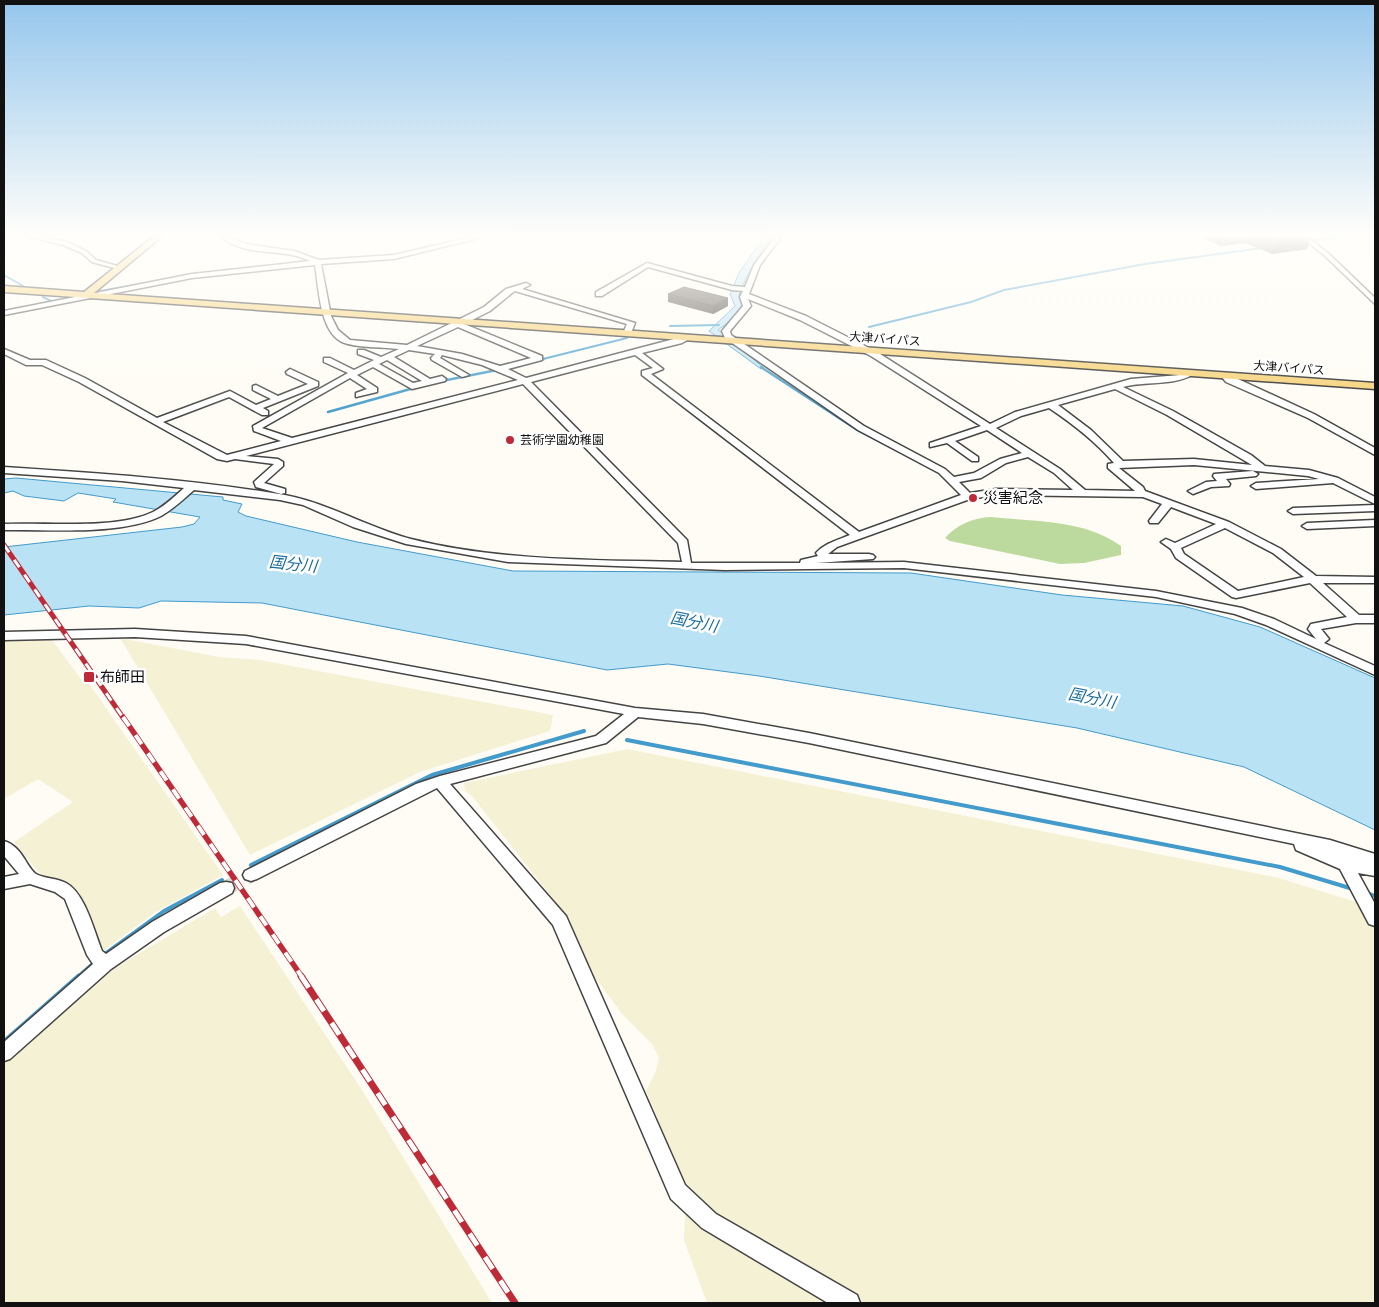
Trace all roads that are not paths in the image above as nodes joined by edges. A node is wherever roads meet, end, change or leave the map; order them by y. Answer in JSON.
{"nodes":[{"id":1,"x":76,"y":298,"type":"edge"},
{"id":2,"x":134,"y":298,"type":"edge"},
{"id":3,"x":324,"y":298,"type":"edge"},
{"id":4,"x":500,"y":298,"type":"edge"},
{"id":5,"x":546,"y":298,"type":"edge"},
{"id":6,"x":744,"y":298,"type":"edge"},
{"id":7,"x":762,"y":298,"type":"edge"},
{"id":8,"x":327,"y":311,"type":"junction"},
{"id":9,"x":4,"y":313,"type":"edge"},
{"id":10,"x":460,"y":323,"type":"junction"},
{"id":11,"x":627,"y":333,"type":"junction"},
{"id":12,"x":686,"y":337,"type":"junction"},
{"id":13,"x":734,"y":340,"type":"junction"},
{"id":14,"x":407,"y":347,"type":"junction"},
{"id":15,"x":866,"y":350,"type":"junction"},
{"id":16,"x":4,"y":351,"type":"edge"},
{"id":17,"x":361,"y":352,"type":"dead end"},
{"id":18,"x":636,"y":352,"type":"junction"},
{"id":19,"x":440,"y":354,"type":"junction"},
{"id":20,"x":327,"y":360,"type":"dead end"},
{"id":21,"x":380,"y":360,"type":"junction"},
{"id":22,"x":502,"y":368,"type":"junction"},
{"id":23,"x":290,"y":372,"type":"dead end"},
{"id":24,"x":1189,"y":373,"type":"junction"},
{"id":25,"x":352,"y":374,"type":"junction"},
{"id":26,"x":465,"y":375,"type":"dead end"},
{"id":27,"x":1225,"y":376,"type":"junction"},
{"id":28,"x":442,"y":379,"type":"dead end"},
{"id":29,"x":524,"y":380,"type":"junction"},
{"id":30,"x":429,"y":382,"type":"junction"},
{"id":31,"x":1375,"y":386,"type":"edge"},
{"id":32,"x":1117,"y":387,"type":"junction"},
{"id":33,"x":256,"y":388,"type":"dead end"},
{"id":34,"x":359,"y":395,"type":"dead end"},
{"id":35,"x":278,"y":399,"type":"junction"},
{"id":36,"x":1051,"y":405,"type":"junction"},
{"id":37,"x":256,"y":408,"type":"junction"},
{"id":38,"x":265,"y":413,"type":"dead end"},
{"id":39,"x":157,"y":421,"type":"junction"},
{"id":40,"x":988,"y":428,"type":"junction"},
{"id":41,"x":948,"y":440,"type":"junction"},
{"id":42,"x":290,"y":441,"type":"junction"},
{"id":43,"x":933,"y":445,"type":"dead end"},
{"id":44,"x":1375,"y":452,"type":"edge"},
{"id":45,"x":1028,"y":454,"type":"junction"},
{"id":46,"x":232,"y":457,"type":"junction"},
{"id":47,"x":975,"y":459,"type":"dead end"},
{"id":48,"x":1120,"y":464,"type":"junction"},
{"id":49,"x":1262,"y":468,"type":"junction"},
{"id":50,"x":4,"y":470,"type":"edge"},
{"id":51,"x":1292,"y":472,"type":"junction"},
{"id":52,"x":953,"y":480,"type":"junction"},
{"id":53,"x":1334,"y":480,"type":"junction"},
{"id":54,"x":1256,"y":486,"type":"dead end"},
{"id":55,"x":189,"y":489,"type":"junction"},
{"id":56,"x":1193,"y":491,"type":"dead end"},
{"id":57,"x":1082,"y":493,"type":"junction"},
{"id":58,"x":1141,"y":494,"type":"junction"},
{"id":59,"x":968,"y":496,"type":"junction"},
{"id":60,"x":302,"y":502,"type":"junction"},
{"id":61,"x":1375,"y":502,"type":"edge"},
{"id":62,"x":1169,"y":503,"type":"junction"},
{"id":63,"x":1375,"y":508,"type":"edge"},
{"id":64,"x":1293,"y":511,"type":"dead end"},
{"id":65,"x":1154,"y":521,"type":"dead end"},
{"id":66,"x":1375,"y":523,"type":"edge"},
{"id":67,"x":1225,"y":524,"type":"junction"},
{"id":68,"x":1307,"y":526,"type":"dead end"},
{"id":69,"x":4,"y":527,"type":"edge"},
{"id":70,"x":857,"y":534,"type":"junction"},
{"id":71,"x":397,"y":538,"type":"junction"},
{"id":72,"x":826,"y":557,"type":"junction"},
{"id":73,"x":687,"y":561,"type":"junction"},
{"id":74,"x":833,"y":566,"type":"junction"},
{"id":75,"x":1313,"y":579,"type":"junction"},
{"id":76,"x":1375,"y":580,"type":"edge"},
{"id":77,"x":1235,"y":600,"type":"junction"},
{"id":78,"x":1356,"y":619,"type":"junction"},
{"id":79,"x":1375,"y":619,"type":"edge"},
{"id":80,"x":4,"y":636,"type":"edge"},
{"id":81,"x":1323,"y":639,"type":"junction"},
{"id":82,"x":1375,"y":665,"type":"edge"},
{"id":83,"x":1375,"y":671,"type":"edge"},
{"id":84,"x":635,"y":712,"type":"junction"},
{"id":85,"x":440,"y":781,"type":"junction"},
{"id":86,"x":1271,"y":833,"type":"junction"},
{"id":87,"x":4,"y":847,"type":"edge"},
{"id":88,"x":1375,"y":860,"type":"edge"},
{"id":89,"x":1375,"y":870,"type":"edge"},
{"id":90,"x":1349,"y":871,"type":"junction"},
{"id":91,"x":251,"y":875,"type":"tunnel mouth"},
{"id":92,"x":30,"y":878,"type":"junction"},
{"id":93,"x":4,"y":882,"type":"edge"},
{"id":94,"x":226,"y":888,"type":"tunnel mouth"},
{"id":95,"x":1375,"y":919,"type":"edge"},
{"id":96,"x":101,"y":960,"type":"junction"},
{"id":97,"x":4,"y":1053,"type":"edge"},
{"id":98,"x":850,"y":1303,"type":"edge"}],
"edges":[{"from":1,"to":9,"type":"street"},
{"from":2,"to":8,"type":"main road","name":"大津バイパス"},
{"from":3,"to":8,"type":"street"},
{"from":4,"to":10,"type":"street"},
{"from":5,"to":11,"type":"street"},
{"from":6,"to":13,"type":"street"},
{"from":7,"to":15,"type":"street"},
{"from":8,"to":10,"type":"main road","name":"大津バイパス"},
{"from":8,"to":14,"type":"street"},
{"from":10,"to":11,"type":"main road","name":"大津バイパス"},
{"from":10,"to":14,"type":"street"},
{"from":10,"to":22,"type":"street"},
{"from":11,"to":12,"type":"main road","name":"大津バイパス"},
{"from":12,"to":13,"type":"main road","name":"大津バイパス"},
{"from":12,"to":18,"type":"street"},
{"from":13,"to":15,"type":"main road","name":"大津バイパス"},
{"from":13,"to":52,"type":"street"},
{"from":14,"to":19,"type":"street"},
{"from":14,"to":21,"type":"street"},
{"from":15,"to":24,"type":"main road","name":"大津バイパス"},
{"from":15,"to":40,"type":"street"},
{"from":16,"to":39,"type":"street"},
{"from":17,"to":21,"type":"street"},
{"from":18,"to":29,"type":"street"},
{"from":18,"to":70,"type":"street"},
{"from":19,"to":22,"type":"street"},
{"from":19,"to":26,"type":"street"},
{"from":20,"to":25,"type":"street"},
{"from":21,"to":25,"type":"street"},
{"from":21,"to":30,"type":"street"},
{"from":21,"to":30,"type":"street"},
{"from":22,"to":29,"type":"street"},
{"from":23,"to":35,"type":"street"},
{"from":24,"to":27,"type":"main road","name":"大津バイパス"},
{"from":24,"to":32,"type":"street"},
{"from":25,"to":34,"type":"street"},
{"from":25,"to":42,"type":"street"},
{"from":27,"to":31,"type":"main road","name":"大津バイパス"},
{"from":27,"to":44,"type":"street"},
{"from":28,"to":30,"type":"street"},
{"from":29,"to":42,"type":"street"},
{"from":29,"to":73,"type":"street"},
{"from":32,"to":36,"type":"street"},
{"from":32,"to":49,"type":"street"},
{"from":33,"to":35,"type":"street"},
{"from":35,"to":37,"type":"street"},
{"from":36,"to":40,"type":"street"},
{"from":36,"to":48,"type":"street"},
{"from":37,"to":38,"type":"street"},
{"from":37,"to":39,"type":"street"},
{"from":39,"to":46,"type":"street"},
{"from":40,"to":41,"type":"street"},
{"from":40,"to":45,"type":"street"},
{"from":41,"to":43,"type":"street"},
{"from":41,"to":47,"type":"street"},
{"from":42,"to":46,"type":"street"},
{"from":45,"to":52,"type":"street"},
{"from":45,"to":57,"type":"street"},
{"from":46,"to":60,"type":"street"},
{"from":48,"to":49,"type":"street"},
{"from":48,"to":58,"type":"street"},
{"from":49,"to":51,"type":"street"},
{"from":50,"to":55,"type":"street"},
{"from":51,"to":53,"type":"street"},
{"from":51,"to":56,"type":"street"},
{"from":52,"to":59,"type":"street"},
{"from":53,"to":54,"type":"street"},
{"from":53,"to":61,"type":"street"},
{"from":55,"to":60,"type":"street"},
{"from":55,"to":69,"type":"street"},
{"from":57,"to":58,"type":"street"},
{"from":57,"to":59,"type":"street"},
{"from":58,"to":62,"type":"street"},
{"from":59,"to":70,"type":"street"},
{"from":60,"to":71,"type":"street"},
{"from":62,"to":65,"type":"street"},
{"from":62,"to":67,"type":"street"},
{"from":63,"to":64,"type":"street"},
{"from":66,"to":68,"type":"street"},
{"from":67,"to":75,"type":"street"},
{"from":67,"to":77,"type":"street"},
{"from":70,"to":72,"type":"street"},
{"from":71,"to":73,"type":"street"},
{"from":71,"to":74,"type":"street"},
{"from":72,"to":73,"type":"street"},
{"from":72,"to":74,"type":"street"},
{"from":72,"to":77,"type":"street"},
{"from":74,"to":83,"type":"street"},
{"from":75,"to":76,"type":"street"},
{"from":75,"to":77,"type":"street"},
{"from":75,"to":78,"type":"street"},
{"from":77,"to":81,"type":"street"},
{"from":78,"to":79,"type":"street"},
{"from":78,"to":81,"type":"street"},
{"from":80,"to":84,"type":"street"},
{"from":81,"to":82,"type":"street"},
{"from":84,"to":85,"type":"street"},
{"from":84,"to":86,"type":"street"},
{"from":85,"to":91,"type":"street"},
{"from":85,"to":98,"type":"street"},
{"from":86,"to":88,"type":"street"},
{"from":86,"to":90,"type":"street"},
{"from":87,"to":92,"type":"street"},
{"from":89,"to":90,"type":"street"},
{"from":90,"to":95,"type":"street"},
{"from":92,"to":93,"type":"street"},
{"from":92,"to":96,"type":"street"},
{"from":94,"to":96,"type":"street"},
{"from":96,"to":97,"type":"street"}]}
